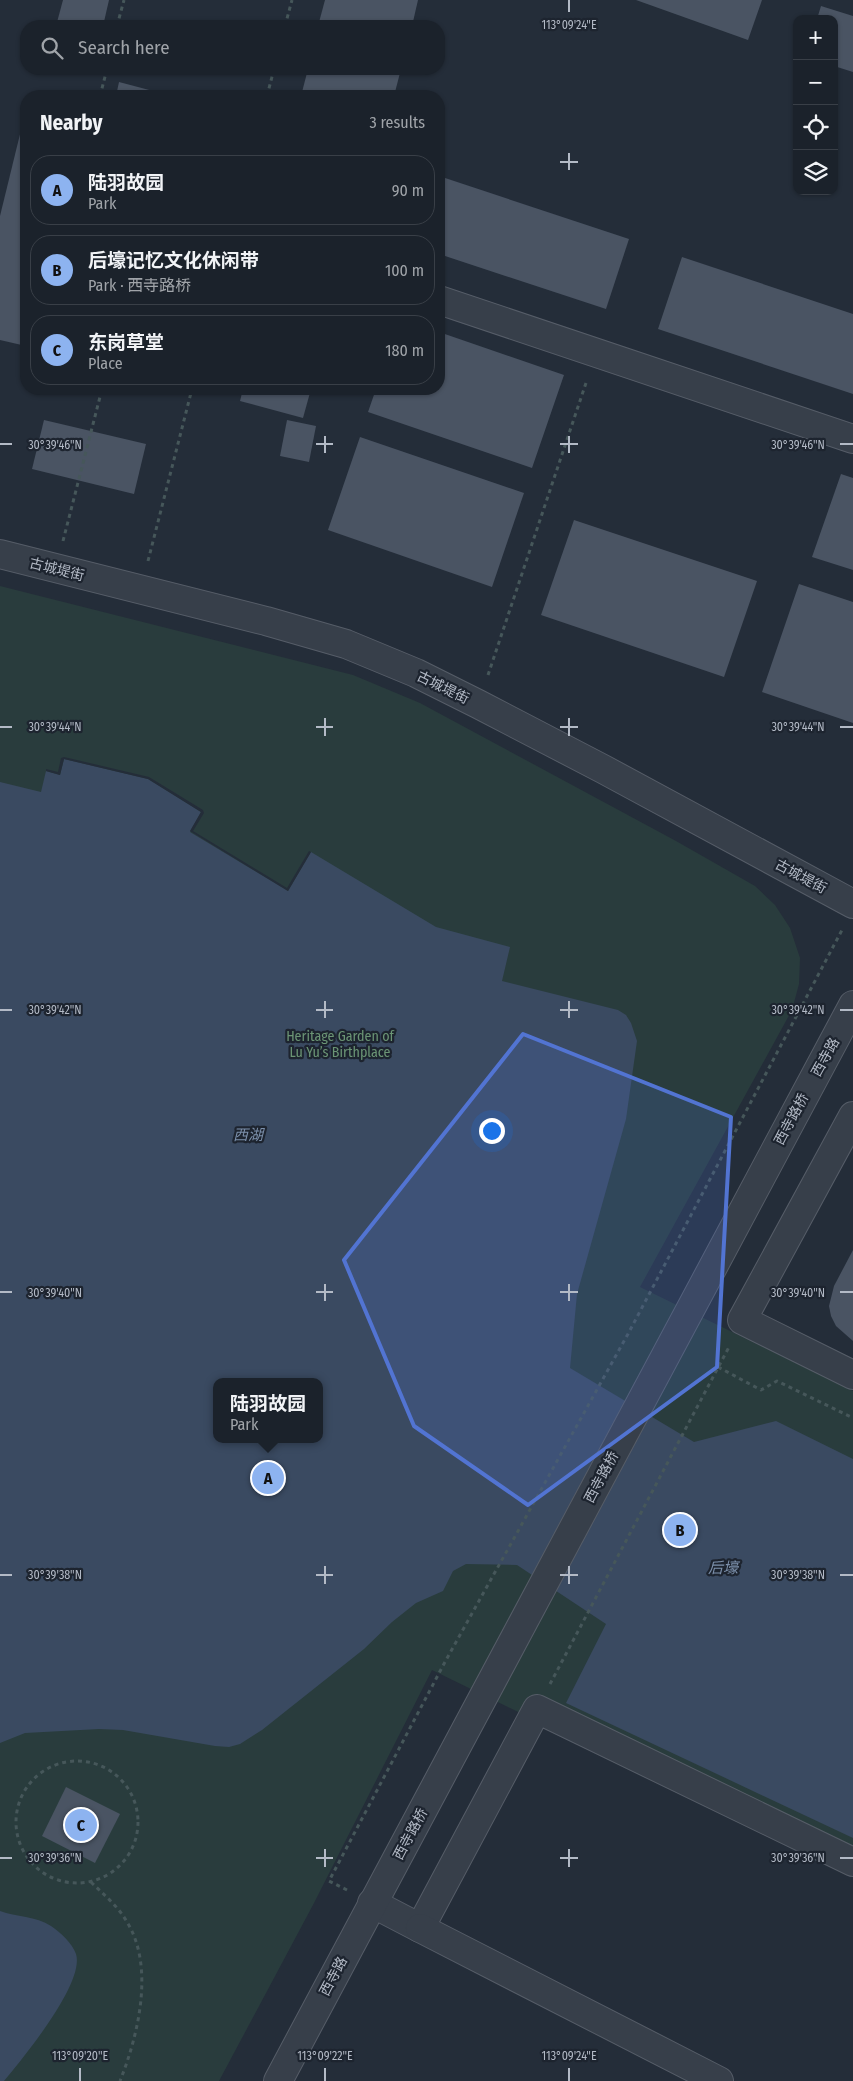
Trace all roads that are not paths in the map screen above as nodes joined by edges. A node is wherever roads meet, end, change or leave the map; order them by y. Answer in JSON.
{"nodes":[{"id":1,"x":445,"y":302,"type":"edge"},
{"id":2,"x":853,"y":439,"type":"edge"},
{"id":3,"x":0,"y":554,"type":"edge"},
{"id":4,"x":848,"y":916,"type":"edge"},
{"id":5,"x":853,"y":1005,"type":"edge"},
{"id":6,"x":811,"y":1082,"type":"joint"},
{"id":7,"x":853,"y":1116,"type":"edge"},
{"id":8,"x":853,"y":1375,"type":"edge"},
{"id":9,"x":853,"y":1862,"type":"edge"},
{"id":10,"x":390,"y":1871,"type":"joint"},
{"id":11,"x":372,"y":1903,"type":"junction"},
{"id":12,"x":420,"y":1928,"type":"junction"},
{"id":13,"x":278,"y":2081,"type":"edge"},
{"id":14,"x":719,"y":2081,"type":"edge"}],
"edges":[{"from":1,"to":2,"type":"street"},
{"from":3,"to":4,"type":"street","name":"古城堤街"},
{"from":5,"to":6,"type":"street","name":"西寺路"},
{"from":6,"to":10,"type":"street","name":"西寺路桥"},
{"from":7,"to":8,"type":"street"},
{"from":9,"to":12,"type":"street"},
{"from":10,"to":11,"type":"street","name":"西寺路"},
{"from":11,"to":12,"type":"street"},
{"from":11,"to":13,"type":"street","name":"西寺路"},
{"from":12,"to":14,"type":"street"}]}
